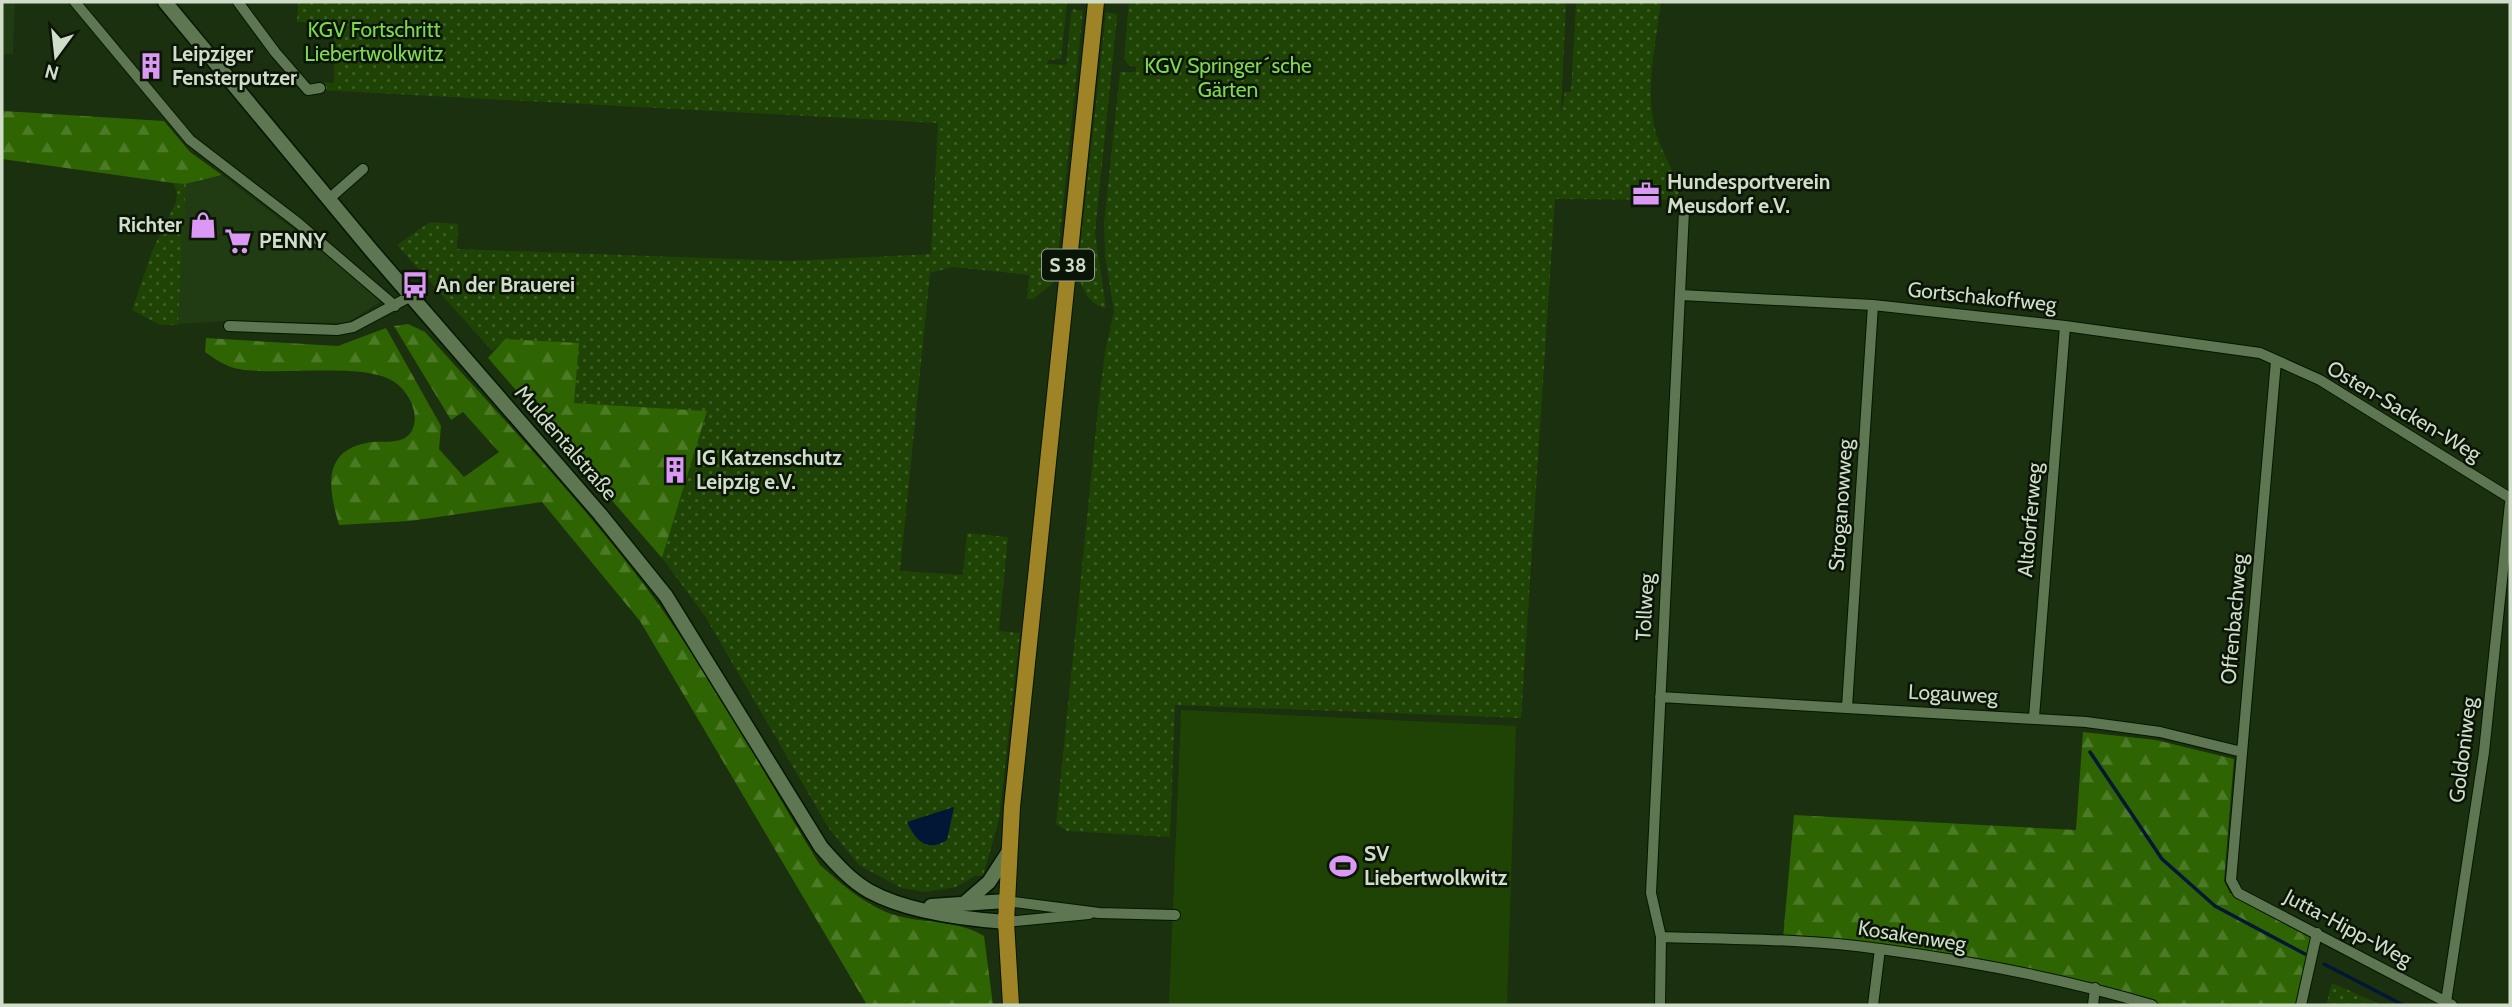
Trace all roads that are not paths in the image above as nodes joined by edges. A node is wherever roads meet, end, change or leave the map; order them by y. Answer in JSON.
{"nodes":[{"id":1,"x":75,"y":2,"type":"edge"},
{"id":2,"x":164,"y":2,"type":"edge"},
{"id":3,"x":238,"y":2,"type":"edge"},
{"id":4,"x":1096,"y":2,"type":"edge"},
{"id":5,"x":314,"y":89,"type":"dead end"},
{"id":6,"x":363,"y":169,"type":"dead end"},
{"id":7,"x":330,"y":198,"type":"junction"},
{"id":8,"x":1684,"y":211,"type":"dead end"},
{"id":9,"x":1681,"y":295,"type":"junction"},
{"id":10,"x":411,"y":296,"type":"junction"},
{"id":11,"x":1873,"y":305,"type":"junction"},
{"id":12,"x":395,"y":306,"type":"junction"},
{"id":13,"x":229,"y":326,"type":"dead end"},
{"id":14,"x":2065,"y":326,"type":"junction"},
{"id":15,"x":2276,"y":361,"type":"junction"},
{"id":16,"x":2510,"y":500,"type":"edge"},
{"id":17,"x":1660,"y":697,"type":"junction"},
{"id":18,"x":1847,"y":708,"type":"junction"},
{"id":19,"x":2034,"y":717,"type":"junction"},
{"id":20,"x":2242,"y":752,"type":"junction"},
{"id":21,"x":1009,"y":852,"type":"junction"},
{"id":22,"x":2231,"y":880,"type":"joint"},
{"id":23,"x":1006,"y":901,"type":"junction"},
{"id":24,"x":966,"y":902,"type":"junction"},
{"id":25,"x":920,"y":907,"type":"junction"},
{"id":26,"x":1099,"y":913,"type":"junction"},
{"id":27,"x":1175,"y":915,"type":"dead end"},
{"id":28,"x":1006,"y":922,"type":"junction"},
{"id":29,"x":2317,"y":933,"type":"junction"},
{"id":30,"x":1661,"y":937,"type":"junction"},
{"id":31,"x":1880,"y":949,"type":"junction"},
{"id":32,"x":2095,"y":988,"type":"junction"},
{"id":33,"x":2449,"y":1004,"type":"edge"},
{"id":34,"x":1011,"y":1005,"type":"edge"},
{"id":35,"x":1660,"y":1005,"type":"edge"},
{"id":36,"x":1873,"y":1005,"type":"edge"},
{"id":37,"x":2092,"y":1005,"type":"edge"},
{"id":38,"x":2152,"y":1005,"type":"edge"},
{"id":39,"x":2301,"y":1005,"type":"edge"}],
"edges":[{"from":1,"to":12,"type":"street"},
{"from":2,"to":7,"type":"main road","name":"Muldentalstraße"},
{"from":3,"to":5,"type":"street"},
{"from":4,"to":21,"type":"main road","number":"S 38"},
{"from":6,"to":7,"type":"street"},
{"from":7,"to":10,"type":"main road","name":"Muldentalstraße"},
{"from":8,"to":9,"type":"street","name":"Tollweg"},
{"from":9,"to":11,"type":"street","name":"Gortschakoffweg"},
{"from":9,"to":17,"type":"street","name":"Tollweg"},
{"from":10,"to":12,"type":"street"},
{"from":10,"to":25,"type":"main road","name":"Muldentalstraße"},
{"from":11,"to":14,"type":"street","name":"Gortschakoffweg"},
{"from":11,"to":18,"type":"street","name":"Stroganowweg"},
{"from":12,"to":13,"type":"street"},
{"from":14,"to":15,"type":"street","name":"Gortschakoffweg"},
{"from":14,"to":19,"type":"street","name":"Altdorferweg"},
{"from":15,"to":16,"type":"street","name":"Osten-Sacken-Weg"},
{"from":15,"to":20,"type":"street","name":"Offenbachweg"},
{"from":16,"to":33,"type":"street","name":"Goldoniweg"},
{"from":17,"to":18,"type":"street","name":"Logauweg"},
{"from":17,"to":30,"type":"street","name":"Tollweg"},
{"from":18,"to":19,"type":"street","name":"Logauweg"},
{"from":19,"to":20,"type":"street","name":"Logauweg"},
{"from":20,"to":22,"type":"street","name":"Offenbachweg"},
{"from":21,"to":23,"type":"main road","number":"S 38"},
{"from":21,"to":24,"type":"main road"},
{"from":22,"to":29,"type":"street","name":"Jutta-Hipp-Weg"},
{"from":23,"to":24,"type":"main road","name":"Muldentalstraße"},
{"from":23,"to":26,"type":"street","name":"Muldentalstraße"},
{"from":23,"to":28,"type":"main road","number":"S 38"},
{"from":24,"to":25,"type":"main road","name":"Muldentalstraße"},
{"from":25,"to":28,"type":"main road","name":"Muldentalstraße"},
{"from":26,"to":27,"type":"street","name":"Muldentalstraße"},
{"from":26,"to":28,"type":"street","name":"Muldentalstraße"},
{"from":28,"to":34,"type":"main road","number":"S 38"},
{"from":29,"to":33,"type":"street","name":"Jutta-Hipp-Weg"},
{"from":29,"to":39,"type":"street"},
{"from":30,"to":31,"type":"street","name":"Kosakenweg"},
{"from":30,"to":35,"type":"street","name":"Tollweg"},
{"from":31,"to":32,"type":"street","name":"Kosakenweg"},
{"from":31,"to":36,"type":"street"},
{"from":32,"to":37,"type":"street"},
{"from":32,"to":38,"type":"street","name":"Kosakenweg"}]}
